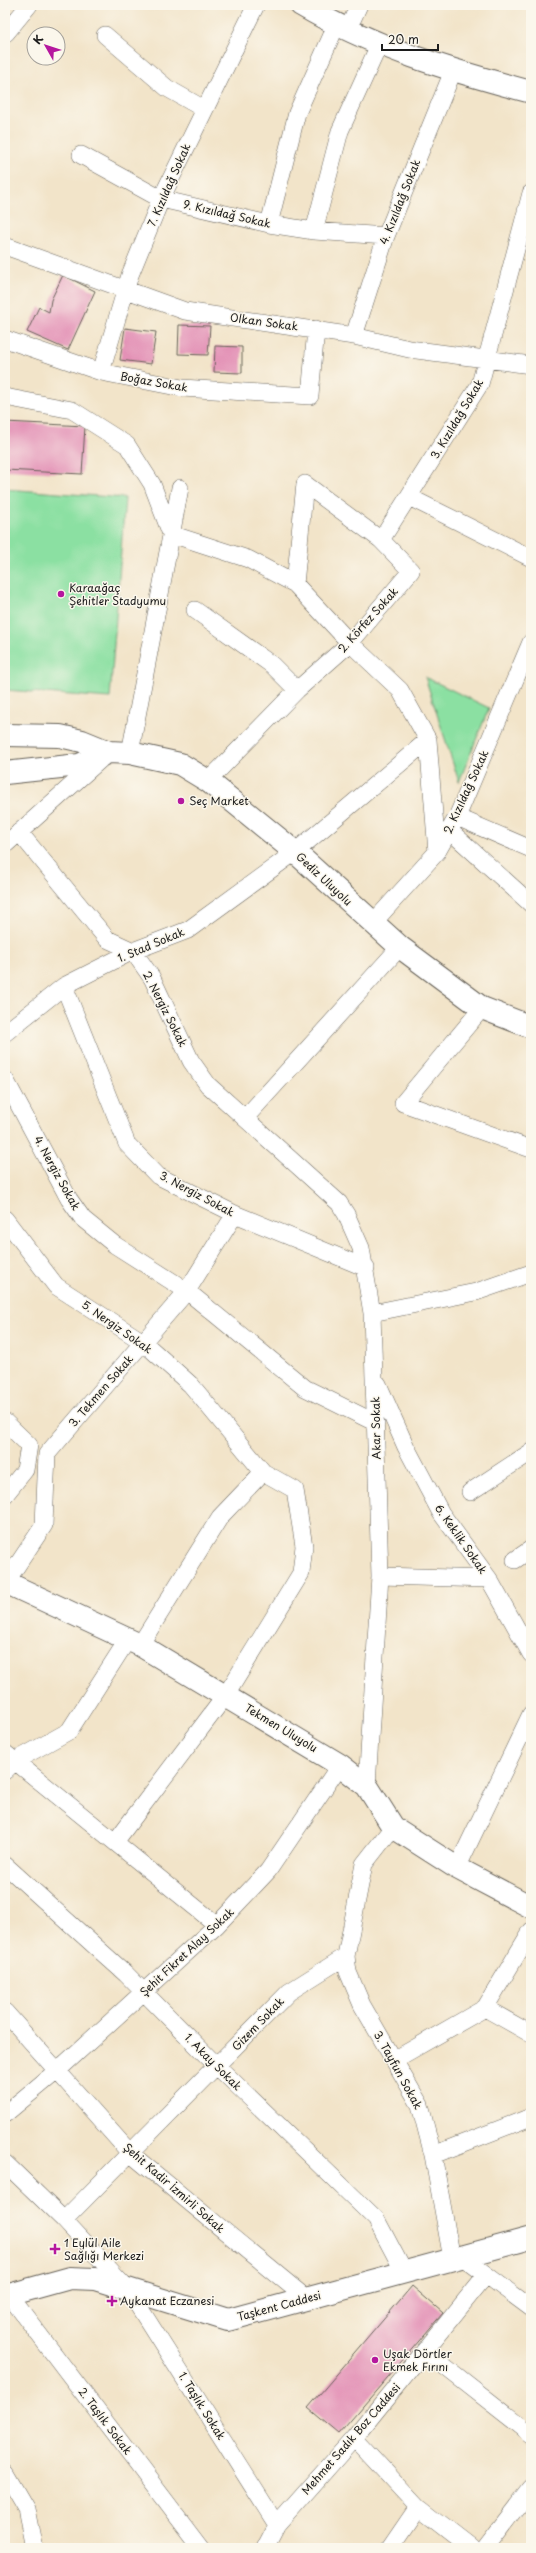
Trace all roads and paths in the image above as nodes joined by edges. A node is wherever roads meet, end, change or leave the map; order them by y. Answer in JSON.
{"nodes":[{"id":1,"x":30,"y":5,"type":"edge"},
{"id":2,"x":256,"y":5,"type":"edge"},
{"id":3,"x":301,"y":5,"type":"edge"},
{"id":4,"x":359,"y":5,"type":"edge"},
{"id":5,"x":342,"y":28,"type":"junction"},
{"id":6,"x":6,"y":33,"type":"dead end"},
{"id":7,"x":105,"y":35,"type":"dead end"},
{"id":8,"x":379,"y":46,"type":"junction"},
{"id":9,"x":453,"y":71,"type":"junction"},
{"id":10,"x":531,"y":92,"type":"edge"},
{"id":11,"x":204,"y":109,"type":"junction"},
{"id":12,"x":81,"y":155,"type":"dead end"},
{"id":13,"x":531,"y":193,"type":"edge"},
{"id":14,"x":161,"y":199,"type":"junction"},
{"id":15,"x":269,"y":224,"type":"junction"},
{"id":16,"x":314,"y":231,"type":"junction"},
{"id":17,"x":386,"y":236,"type":"junction"},
{"id":18,"x":5,"y":246,"type":"edge"},
{"id":19,"x":125,"y":291,"type":"junction"},
{"id":20,"x":316,"y":330,"type":"junction"},
{"id":21,"x":354,"y":336,"type":"junction"},
{"id":22,"x":5,"y":339,"type":"edge"},
{"id":23,"x":488,"y":358,"type":"junction"},
{"id":24,"x":531,"y":365,"type":"edge"},
{"id":25,"x":101,"y":372,"type":"junction"},
{"id":26,"x":5,"y":397,"type":"edge"},
{"id":27,"x":180,"y":488,"type":"dead end"},
{"id":28,"x":409,"y":497,"type":"junction"},
{"id":29,"x":171,"y":534,"type":"junction"},
{"id":30,"x":381,"y":540,"type":"junction"},
{"id":31,"x":531,"y":558,"type":"edge"},
{"id":32,"x":295,"y":584,"type":"junction"},
{"id":33,"x":194,"y":610,"type":"dead end"},
{"id":34,"x":531,"y":642,"type":"edge"},
{"id":35,"x":350,"y":643,"type":"junction"},
{"id":36,"x":298,"y":690,"type":"junction"},
{"id":37,"x":5,"y":735,"type":"edge"},
{"id":38,"x":428,"y":740,"type":"junction"},
{"id":39,"x":120,"y":753,"type":"junction"},
{"id":40,"x":5,"y":773,"type":"edge"},
{"id":41,"x":208,"y":780,"type":"junction"},
{"id":42,"x":453,"y":824,"type":"junction"},
{"id":43,"x":19,"y":832,"type":"junction"},
{"id":44,"x":5,"y":845,"type":"edge"},
{"id":45,"x":531,"y":849,"type":"edge"},
{"id":46,"x":295,"y":852,"type":"junction"},
{"id":47,"x":437,"y":852,"type":"junction"},
{"id":48,"x":531,"y":904,"type":"edge"},
{"id":49,"x":372,"y":924,"type":"junction"},
{"id":50,"x":400,"y":947,"type":"junction"},
{"id":51,"x":133,"y":951,"type":"junction"},
{"id":52,"x":64,"y":986,"type":"junction"},
{"id":53,"x":482,"y":1008,"type":"junction"},
{"id":54,"x":531,"y":1028,"type":"edge"},
{"id":55,"x":5,"y":1033,"type":"edge"},
{"id":56,"x":5,"y":1079,"type":"edge"},
{"id":57,"x":244,"y":1118,"type":"junction"},
{"id":58,"x":531,"y":1149,"type":"edge"},
{"id":59,"x":234,"y":1214,"type":"junction"},
{"id":60,"x":5,"y":1218,"type":"edge"},
{"id":61,"x":366,"y":1268,"type":"junction"},
{"id":62,"x":531,"y":1273,"type":"edge"},
{"id":63,"x":187,"y":1290,"type":"junction"},
{"id":64,"x":372,"y":1313,"type":"junction"},
{"id":65,"x":142,"y":1342,"type":"junction"},
{"id":66,"x":375,"y":1378,"type":"junction"},
{"id":67,"x":5,"y":1422,"type":"edge"},
{"id":68,"x":376,"y":1423,"type":"junction"},
{"id":69,"x":531,"y":1452,"type":"edge"},
{"id":70,"x":263,"y":1472,"type":"junction"},
{"id":71,"x":470,"y":1492,"type":"dead end"},
{"id":72,"x":5,"y":1495,"type":"edge"},
{"id":73,"x":531,"y":1550,"type":"edge"},
{"id":74,"x":516,"y":1560,"type":"dead end"},
{"id":75,"x":380,"y":1576,"type":"junction"},
{"id":76,"x":489,"y":1579,"type":"junction"},
{"id":77,"x":5,"y":1582,"type":"edge"},
{"id":78,"x":134,"y":1642,"type":"junction"},
{"id":79,"x":531,"y":1654,"type":"edge"},
{"id":80,"x":226,"y":1695,"type":"junction"},
{"id":81,"x":531,"y":1714,"type":"edge"},
{"id":82,"x":8,"y":1761,"type":"edge"},
{"id":83,"x":340,"y":1764,"type":"junction"},
{"id":84,"x":367,"y":1786,"type":"junction"},
{"id":85,"x":393,"y":1828,"type":"junction"},
{"id":86,"x":115,"y":1842,"type":"junction"},
{"id":87,"x":5,"y":1865,"type":"edge"},
{"id":88,"x":457,"y":1868,"type":"junction"},
{"id":89,"x":531,"y":1907,"type":"edge"},
{"id":90,"x":217,"y":1926,"type":"junction"},
{"id":91,"x":531,"y":1931,"type":"edge"},
{"id":92,"x":346,"y":1956,"type":"junction"},
{"id":93,"x":144,"y":1993,"type":"junction"},
{"id":94,"x":485,"y":2008,"type":"junction"},
{"id":95,"x":5,"y":2012,"type":"edge"},
{"id":96,"x":531,"y":2034,"type":"edge"},
{"id":97,"x":394,"y":2060,"type":"junction"},
{"id":98,"x":218,"y":2067,"type":"junction"},
{"id":99,"x":58,"y":2070,"type":"junction"},
{"id":100,"x":5,"y":2114,"type":"edge"},
{"id":101,"x":531,"y":2118,"type":"edge"},
{"id":102,"x":131,"y":2154,"type":"junction"},
{"id":103,"x":433,"y":2155,"type":"junction"},
{"id":104,"x":5,"y":2163,"type":"edge"},
{"id":105,"x":64,"y":2220,"type":"junction"},
{"id":106,"x":531,"y":2238,"type":"edge"},
{"id":107,"x":456,"y":2258,"type":"junction"},
{"id":108,"x":404,"y":2272,"type":"junction"},
{"id":109,"x":486,"y":2275,"type":"junction"},
{"id":110,"x":127,"y":2288,"type":"junction"},
{"id":111,"x":7,"y":2295,"type":"edge"},
{"id":112,"x":307,"y":2299,"type":"junction"},
{"id":113,"x":531,"y":2308,"type":"edge"},
{"id":114,"x":425,"y":2351,"type":"junction"},
{"id":115,"x":531,"y":2434,"type":"edge"},
{"id":116,"x":354,"y":2438,"type":"junction"},
{"id":117,"x":5,"y":2473,"type":"edge"},
{"id":118,"x":531,"y":2488,"type":"edge"},
{"id":119,"x":418,"y":2507,"type":"junction"},
{"id":120,"x":277,"y":2525,"type":"junction"},
{"id":121,"x":34,"y":2548,"type":"edge"},
{"id":122,"x":202,"y":2548,"type":"edge"},
{"id":123,"x":266,"y":2548,"type":"edge"},
{"id":124,"x":390,"y":2548,"type":"edge"},
{"id":125,"x":471,"y":2548,"type":"edge"},
{"id":126,"x":485,"y":2548,"type":"edge"}],
"edges":[{"from":1,"to":6,"type":"street"},
{"from":2,"to":11,"type":"street","name":"7. Kızıldağ Sokak"},
{"from":3,"to":5,"type":"street"},
{"from":4,"to":5,"type":"street"},
{"from":5,"to":8,"type":"street"},
{"from":5,"to":15,"type":"street"},
{"from":7,"to":11,"type":"street"},
{"from":8,"to":9,"type":"street"},
{"from":8,"to":16,"type":"street"},
{"from":9,"to":10,"type":"street"},
{"from":9,"to":17,"type":"street","name":"4. Kızıldağ Sokak"},
{"from":11,"to":14,"type":"street","name":"7. Kızıldağ Sokak"},
{"from":12,"to":14,"type":"street","name":"9. Kızıldağ Sokak"},
{"from":13,"to":23,"type":"street","name":"3. Kızıldağ Sokak"},
{"from":14,"to":15,"type":"street","name":"9. Kızıldağ Sokak"},
{"from":14,"to":19,"type":"street","name":"7. Kızıldağ Sokak"},
{"from":15,"to":16,"type":"street","name":"9. Kızıldağ Sokak"},
{"from":16,"to":17,"type":"street","name":"9. Kızıldağ Sokak"},
{"from":17,"to":21,"type":"street","name":"4. Kızıldağ Sokak"},
{"from":18,"to":19,"type":"street","name":"Olkan Sokak"},
{"from":19,"to":20,"type":"street","name":"Olkan Sokak"},
{"from":19,"to":25,"type":"street","name":"7. Kızıldağ Sokak"},
{"from":20,"to":21,"type":"street","name":"Olkan Sokak"},
{"from":20,"to":25,"type":"street","name":"Boğaz Sokak"},
{"from":21,"to":23,"type":"street","name":"Olkan Sokak"},
{"from":22,"to":25,"type":"street","name":"Boğaz Sokak"},
{"from":23,"to":24,"type":"street","name":"Olkan Sokak"},
{"from":23,"to":28,"type":"street","name":"3. Kızıldağ Sokak"},
{"from":26,"to":29,"type":"street"},
{"from":27,"to":29,"type":"street"},
{"from":28,"to":30,"type":"street","name":"3. Kızıldağ Sokak"},
{"from":28,"to":31,"type":"street"},
{"from":29,"to":32,"type":"street"},
{"from":29,"to":39,"type":"street"},
{"from":30,"to":32,"type":"street","name":"2. Körfez Sokak"},
{"from":30,"to":35,"type":"street","name":"2. Körfez Sokak"},
{"from":32,"to":35,"type":"street"},
{"from":33,"to":36,"type":"street"},
{"from":34,"to":42,"type":"street","name":"2. Kızıldağ Sokak"},
{"from":35,"to":36,"type":"street","name":"2. Körfez Sokak"},
{"from":35,"to":38,"type":"street"},
{"from":36,"to":41,"type":"street","name":"2. Körfez Sokak"},
{"from":37,"to":39,"type":"street","name":"Gediz Uluyolu"},
{"from":38,"to":46,"type":"street","name":"1. Stad Sokak"},
{"from":38,"to":47,"type":"street"},
{"from":39,"to":40,"type":"street"},
{"from":39,"to":41,"type":"street","name":"Gediz Uluyolu"},
{"from":39,"to":43,"type":"street"},
{"from":41,"to":46,"type":"street","name":"Gediz Uluyolu"},
{"from":42,"to":45,"type":"street"},
{"from":42,"to":47,"type":"street","name":"2. Kızıldağ Sokak"},
{"from":42,"to":48,"type":"street"},
{"from":43,"to":44,"type":"street"},
{"from":43,"to":51,"type":"street"},
{"from":46,"to":49,"type":"street","name":"Gediz Uluyolu"},
{"from":46,"to":51,"type":"street","name":"1. Stad Sokak"},
{"from":47,"to":49,"type":"street","name":"2. Kızıldağ Sokak"},
{"from":49,"to":50,"type":"street","name":"Gediz Uluyolu"},
{"from":50,"to":53,"type":"street","name":"Gediz Uluyolu"},
{"from":50,"to":57,"type":"street"},
{"from":51,"to":52,"type":"street","name":"1. Stad Sokak"},
{"from":51,"to":57,"type":"street","name":"2. Nergiz Sokak"},
{"from":52,"to":55,"type":"street","name":"1. Stad Sokak"},
{"from":52,"to":59,"type":"street","name":"3. Nergiz Sokak"},
{"from":53,"to":54,"type":"street","name":"Gediz Uluyolu"},
{"from":53,"to":58,"type":"street"},
{"from":56,"to":63,"type":"street","name":"4. Nergiz Sokak"},
{"from":57,"to":61,"type":"street","name":"Akar Sokak"},
{"from":59,"to":61,"type":"street","name":"3. Nergiz Sokak"},
{"from":59,"to":63,"type":"street","name":"3. Tekmen Sokak"},
{"from":60,"to":65,"type":"street","name":"5. Nergiz Sokak"},
{"from":61,"to":64,"type":"street","name":"Akar Sokak"},
{"from":62,"to":64,"type":"street"},
{"from":63,"to":65,"type":"street","name":"3. Tekmen Sokak"},
{"from":63,"to":68,"type":"street","name":"4. Nergiz Sokak"},
{"from":64,"to":66,"type":"street","name":"Akar Sokak"},
{"from":65,"to":70,"type":"street","name":"5. Nergiz Sokak"},
{"from":65,"to":77,"type":"street","name":"3. Tekmen Sokak"},
{"from":66,"to":68,"type":"street","name":"Akar Sokak"},
{"from":66,"to":76,"type":"street","name":"6. Keklik Sokak"},
{"from":67,"to":72,"type":"street"},
{"from":68,"to":75,"type":"street","name":"Akar Sokak"},
{"from":69,"to":71,"type":"street"},
{"from":70,"to":78,"type":"street"},
{"from":70,"to":80,"type":"street"},
{"from":73,"to":74,"type":"street"},
{"from":75,"to":76,"type":"street"},
{"from":75,"to":84,"type":"street","name":"Akar Sokak"},
{"from":76,"to":79,"type":"street","name":"6. Keklik Sokak"},
{"from":77,"to":78,"type":"street","name":"Tekmen Uluyolu"},
{"from":78,"to":80,"type":"street","name":"Tekmen Uluyolu"},
{"from":78,"to":82,"type":"street"},
{"from":80,"to":83,"type":"street","name":"Tekmen Uluyolu"},
{"from":80,"to":86,"type":"street"},
{"from":81,"to":88,"type":"street"},
{"from":82,"to":86,"type":"street"},
{"from":83,"to":84,"type":"street","name":"Tekmen Uluyolu"},
{"from":83,"to":90,"type":"street","name":"Şehit Fikret Alay Sokak"},
{"from":84,"to":85,"type":"street","name":"Tekmen Uluyolu"},
{"from":85,"to":88,"type":"street","name":"Tekmen Uluyolu"},
{"from":85,"to":92,"type":"street"},
{"from":86,"to":90,"type":"street"},
{"from":87,"to":93,"type":"street","name":"1. Akay Sokak"},
{"from":88,"to":89,"type":"street","name":"Tekmen Uluyolu"},
{"from":90,"to":93,"type":"street","name":"Şehit Fikret Alay Sokak"},
{"from":91,"to":94,"type":"street"},
{"from":92,"to":97,"type":"street","name":"3. Tayfun Sokak"},
{"from":92,"to":98,"type":"street","name":"Gizem Sokak"},
{"from":93,"to":98,"type":"street","name":"1. Akay Sokak"},
{"from":93,"to":99,"type":"street","name":"Şehit Fikret Alay Sokak"},
{"from":94,"to":96,"type":"street"},
{"from":94,"to":97,"type":"street"},
{"from":95,"to":99,"type":"street","name":"Şehit Kadir İzmirli Sokak"},
{"from":97,"to":103,"type":"street","name":"3. Tayfun Sokak"},
{"from":98,"to":102,"type":"street","name":"Gizem Sokak"},
{"from":98,"to":108,"type":"street","name":"1. Akay Sokak"},
{"from":99,"to":100,"type":"street","name":"Şehit Fikret Alay Sokak"},
{"from":99,"to":102,"type":"street","name":"Şehit Kadir İzmirli Sokak"},
{"from":101,"to":103,"type":"street"},
{"from":102,"to":105,"type":"street","name":"Gizem Sokak"},
{"from":102,"to":112,"type":"street","name":"Şehit Kadir İzmirli Sokak"},
{"from":103,"to":107,"type":"street","name":"3. Tayfun Sokak"},
{"from":104,"to":105,"type":"street","name":"1. Taşlık Sokak"},
{"from":105,"to":110,"type":"street","name":"1. Taşlık Sokak"},
{"from":106,"to":107,"type":"street","name":"Taşkent Caddesi"},
{"from":107,"to":108,"type":"street","name":"Taşkent Caddesi"},
{"from":107,"to":109,"type":"street"},
{"from":108,"to":112,"type":"street","name":"Taşkent Caddesi"},
{"from":109,"to":113,"type":"street"},
{"from":109,"to":114,"type":"street","name":"Mehmet Sadık Boz Caddesi"},
{"from":110,"to":111,"type":"street","name":"Taşkent Caddesi"},
{"from":110,"to":112,"type":"street","name":"Taşkent Caddesi"},
{"from":110,"to":120,"type":"street","name":"1. Taşlık Sokak"},
{"from":111,"to":122,"type":"street","name":"2. Taşlık Sokak"},
{"from":114,"to":115,"type":"street"},
{"from":114,"to":116,"type":"street","name":"Mehmet Sadık Boz Caddesi"},
{"from":116,"to":119,"type":"street"},
{"from":116,"to":120,"type":"street","name":"Mehmet Sadık Boz Caddesi"},
{"from":117,"to":121,"type":"street"},
{"from":118,"to":126,"type":"street"},
{"from":119,"to":124,"type":"street"},
{"from":119,"to":125,"type":"street"},
{"from":120,"to":123,"type":"street","name":"Mehmet Sadık Boz Caddesi"}]}
